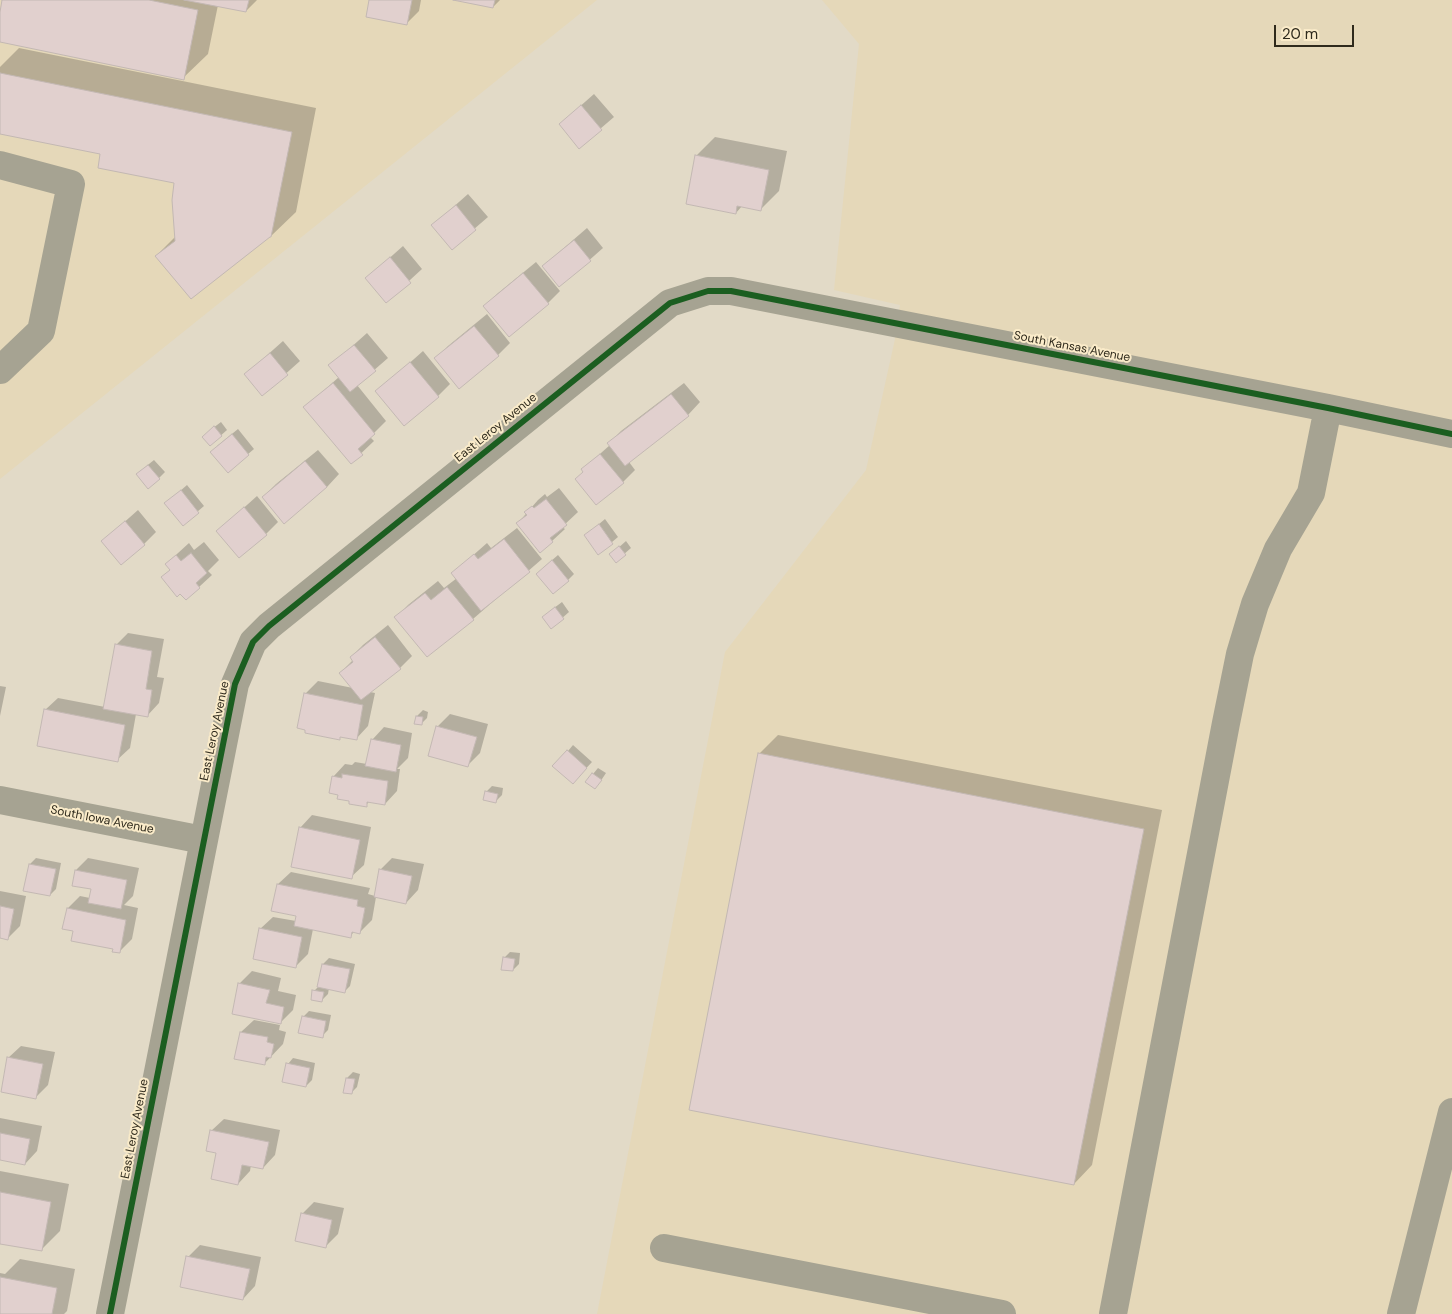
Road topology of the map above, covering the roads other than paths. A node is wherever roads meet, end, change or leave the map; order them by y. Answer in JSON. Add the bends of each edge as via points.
{"nodes":[{"id":1,"x":0,"y":165,"type":"edge"},
{"id":2,"x":687,"y":298,"type":"joint"},
{"id":3,"x":0,"y":370,"type":"edge"},
{"id":4,"x":1328,"y":408,"type":"junction"},
{"id":5,"x":1452,"y":434,"type":"edge"},
{"id":6,"x":0,"y":800,"type":"edge"},
{"id":7,"x":203,"y":840,"type":"junction"},
{"id":8,"x":1452,"y":1112,"type":"edge"},
{"id":9,"x":664,"y":1248,"type":"dead end"},
{"id":10,"x":110,"y":1314,"type":"edge"},
{"id":11,"x":1002,"y":1314,"type":"edge"},
{"id":12,"x":1113,"y":1314,"type":"edge"},
{"id":13,"x":1401,"y":1314,"type":"edge"}],
"edges":[{"from":1,"to":3,"type":"street","via":[[71,184],[41,331]]},
{"from":2,"to":4,"type":"street","name":"South Kansas Avenue","via":[[708,291],[731,291]]},
{"from":2,"to":7,"type":"street","name":"East Leroy Avenue","via":[[670,303],[655,314],[253,642],[235,684]]},
{"from":4,"to":5,"type":"street","name":"South Kansas Avenue"},
{"from":4,"to":12,"type":"street","via":[[1311,493],[1278,549],[1255,604],[1240,654]]},
{"from":6,"to":7,"type":"street","name":"South Iowa Avenue"},
{"from":7,"to":10,"type":"street","name":"East Leroy Avenue"},
{"from":8,"to":13,"type":"street"},
{"from":9,"to":11,"type":"street"}]}
